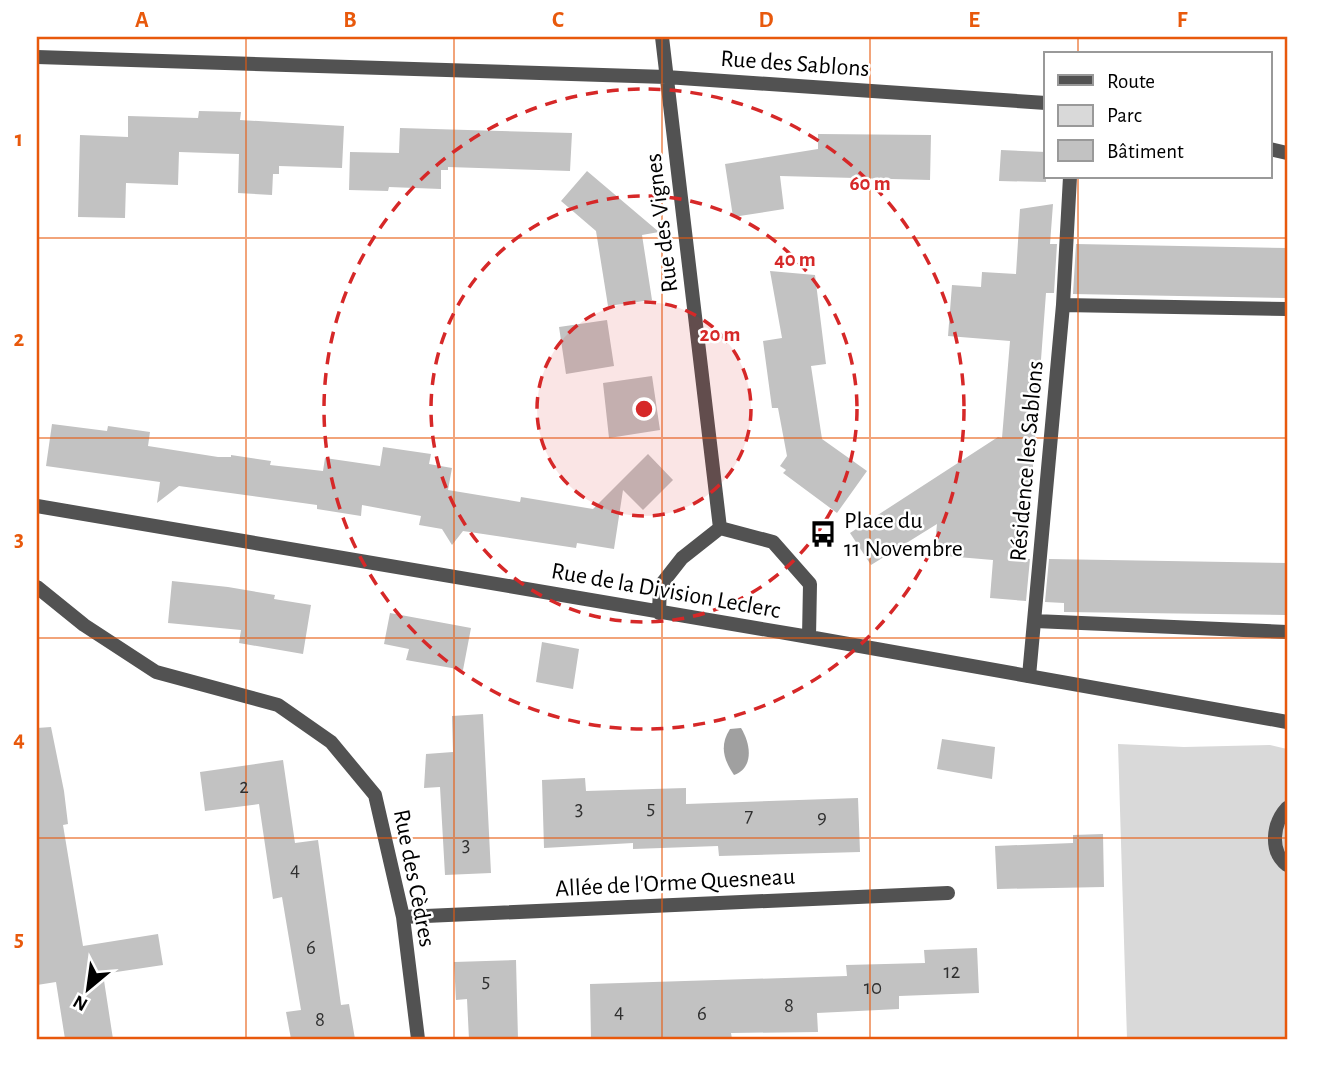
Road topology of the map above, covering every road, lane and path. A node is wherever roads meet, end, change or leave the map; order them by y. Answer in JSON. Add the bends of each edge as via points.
{"nodes":[{"id":1,"x":662,"y":37,"type":"edge"},
{"id":2,"x":37,"y":57,"type":"edge"},
{"id":3,"x":666,"y":77,"type":"junction"},
{"id":4,"x":1044,"y":103,"type":"edge"},
{"id":5,"x":1070,"y":178,"type":"edge"},
{"id":6,"x":1063,"y":305,"type":"junction"},
{"id":7,"x":1287,"y":309,"type":"edge"},
{"id":8,"x":37,"y":506,"type":"edge"},
{"id":9,"x":720,"y":528,"type":"junction"},
{"id":10,"x":37,"y":587,"type":"edge"},
{"id":11,"x":659,"y":613,"type":"junction"},
{"id":12,"x":1035,"y":621,"type":"junction"},
{"id":13,"x":1287,"y":632,"type":"edge"},
{"id":14,"x":808,"y":637,"type":"junction"},
{"id":15,"x":1029,"y":676,"type":"junction"},
{"id":16,"x":1287,"y":722,"type":"edge"},
{"id":17,"x":1287,"y":808,"type":"edge"},
{"id":18,"x":1287,"y":865,"type":"edge"},
{"id":19,"x":948,"y":893,"type":"dead end"},
{"id":20,"x":403,"y":917,"type":"junction"},
{"id":21,"x":418,"y":1039,"type":"edge"}],
"edges":[{"from":1,"to":3,"type":"street","name":"Rue des Vignes"},
{"from":2,"to":3,"type":"street","name":"Rue des Sablons"},
{"from":3,"to":4,"type":"street","name":"Rue des Sablons"},
{"from":3,"to":9,"type":"street","name":"Rue des Vignes"},
{"from":5,"to":6,"type":"street","name":"Résidence les Sablons"},
{"from":6,"to":7,"type":"street"},
{"from":6,"to":12,"type":"street","name":"Résidence les Sablons"},
{"from":8,"to":11,"type":"street","name":"Rue de la Division Leclerc"},
{"from":9,"to":11,"type":"street","via":[[682,558],[660,586]]},
{"from":9,"to":14,"type":"street","via":[[773,542],[810,584]]},
{"from":10,"to":20,"type":"street","name":"Rue des Cèdres","via":[[84,625],[156,672],[278,705],[331,742],[375,796]]},
{"from":11,"to":14,"type":"street","name":"Rue de la Division Leclerc"},
{"from":12,"to":13,"type":"street"},
{"from":12,"to":15,"type":"street","name":"Résidence les Sablons"},
{"from":14,"to":15,"type":"street","name":"Rue de la Division Leclerc"},
{"from":15,"to":16,"type":"street","name":"Rue de la Division Leclerc"},
{"from":17,"to":18,"type":"street","via":[[1280,817],[1275,844]]},
{"from":19,"to":20,"type":"street","name":"Allée de l'Orme Quesneau"},
{"from":20,"to":21,"type":"street","name":"Rue des Cèdres"}]}
